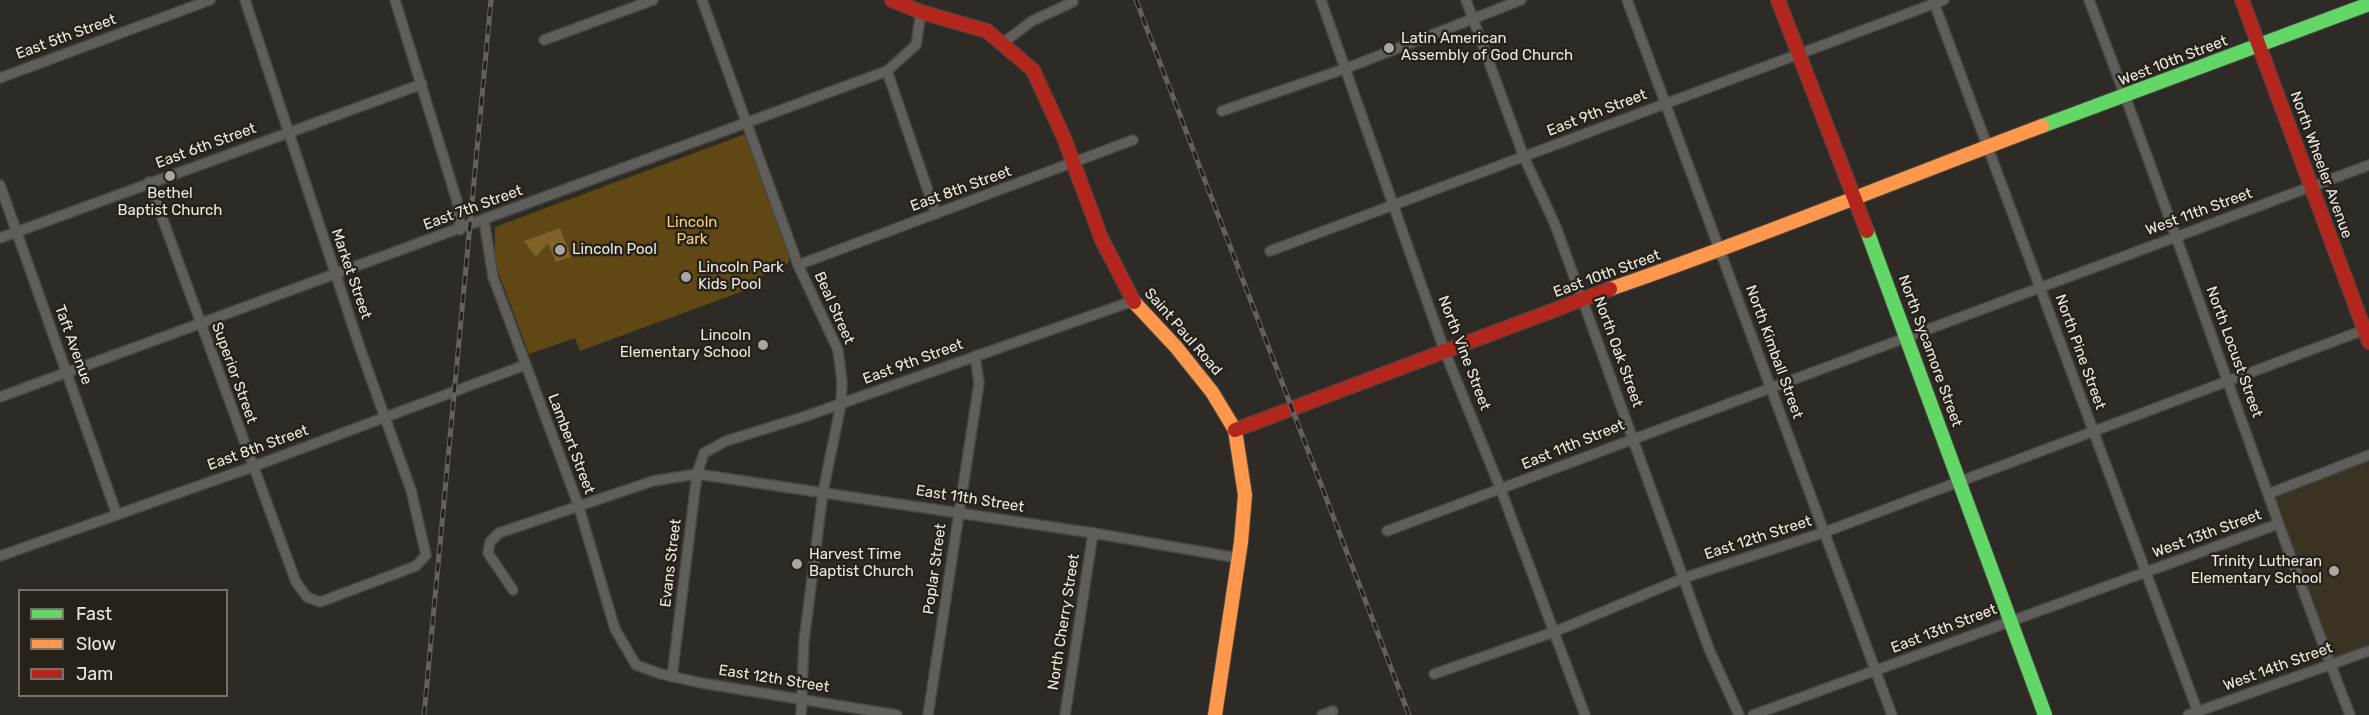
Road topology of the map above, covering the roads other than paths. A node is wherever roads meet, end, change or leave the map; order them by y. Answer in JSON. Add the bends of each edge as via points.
{"nodes":[{"id":1,"x":210,"y":0,"type":"edge"},
{"id":2,"x":245,"y":0,"type":"edge"},
{"id":3,"x":396,"y":0,"type":"edge"},
{"id":4,"x":653,"y":0,"type":"edge"},
{"id":5,"x":702,"y":0,"type":"edge"},
{"id":6,"x":892,"y":0,"type":"edge"},
{"id":7,"x":1321,"y":0,"type":"edge"},
{"id":8,"x":1466,"y":0,"type":"edge"},
{"id":9,"x":1521,"y":0,"type":"edge"},
{"id":10,"x":1627,"y":0,"type":"edge"},
{"id":11,"x":1778,"y":0,"type":"edge"},
{"id":12,"x":2088,"y":0,"type":"edge"},
{"id":13,"x":2242,"y":0,"type":"edge"},
{"id":14,"x":1937,"y":1,"type":"edge"},
{"id":15,"x":1073,"y":2,"type":"dead end"},
{"id":16,"x":2369,"y":4,"type":"edge"},
{"id":17,"x":921,"y":12,"type":"junction"},
{"id":18,"x":1473,"y":18,"type":"junction"},
{"id":19,"x":544,"y":40,"type":"dead end"},
{"id":20,"x":1003,"y":43,"type":"junction"},
{"id":21,"x":2259,"y":46,"type":"junction"},
{"id":22,"x":1799,"y":54,"type":"junction"},
{"id":23,"x":1347,"y":68,"type":"junction"},
{"id":24,"x":887,"y":71,"type":"junction"},
{"id":25,"x":0,"y":78,"type":"edge"},
{"id":26,"x":422,"y":84,"type":"junction"},
{"id":27,"x":2124,"y":98,"type":"junction"},
{"id":28,"x":1666,"y":104,"type":"junction"},
{"id":29,"x":1222,"y":111,"type":"dead end"},
{"id":30,"x":748,"y":123,"type":"junction"},
{"id":31,"x":288,"y":132,"type":"junction"},
{"id":32,"x":1133,"y":140,"type":"dead end"},
{"id":33,"x":1989,"y":148,"type":"junction"},
{"id":34,"x":1524,"y":157,"type":"junction"},
{"id":35,"x":1073,"y":164,"type":"junction"},
{"id":36,"x":2369,"y":165,"type":"edge"},
{"id":37,"x":149,"y":182,"type":"junction"},
{"id":38,"x":0,"y":185,"type":"edge"},
{"id":39,"x":2312,"y":186,"type":"junction"},
{"id":40,"x":1854,"y":197,"type":"junction"},
{"id":41,"x":1395,"y":206,"type":"junction"},
{"id":42,"x":936,"y":214,"type":"junction"},
{"id":43,"x":484,"y":220,"type":"junction"},
{"id":44,"x":460,"y":230,"type":"junction"},
{"id":45,"x":17,"y":232,"type":"junction"},
{"id":46,"x":2176,"y":237,"type":"junction"},
{"id":47,"x":0,"y":238,"type":"edge"},
{"id":48,"x":1270,"y":251,"type":"dead end"},
{"id":49,"x":1720,"y":251,"type":"junction"},
{"id":50,"x":798,"y":265,"type":"junction"},
{"id":51,"x":335,"y":274,"type":"junction"},
{"id":52,"x":2040,"y":287,"type":"junction"},
{"id":53,"x":1583,"y":299,"type":"junction"},
{"id":54,"x":1133,"y":301,"type":"junction"},
{"id":55,"x":201,"y":325,"type":"junction"},
{"id":56,"x":2368,"y":333,"type":"edge"},
{"id":57,"x":1908,"y":336,"type":"junction"},
{"id":58,"x":1445,"y":352,"type":"junction"},
{"id":59,"x":975,"y":356,"type":"junction"},
{"id":60,"x":525,"y":365,"type":"junction"},
{"id":61,"x":67,"y":373,"type":"junction"},
{"id":62,"x":2228,"y":380,"type":"junction"},
{"id":63,"x":1771,"y":388,"type":"junction"},
{"id":64,"x":0,"y":398,"type":"edge"},
{"id":65,"x":841,"y":404,"type":"junction"},
{"id":66,"x":387,"y":416,"type":"junction"},
{"id":67,"x":1235,"y":430,"type":"junction"},
{"id":68,"x":2093,"y":431,"type":"junction"},
{"id":69,"x":1634,"y":437,"type":"junction"},
{"id":70,"x":704,"y":453,"type":"joint"},
{"id":71,"x":2369,"y":455,"type":"edge"},
{"id":72,"x":252,"y":467,"type":"junction"},
{"id":73,"x":697,"y":474,"type":"junction"},
{"id":74,"x":1959,"y":480,"type":"junction"},
{"id":75,"x":1501,"y":490,"type":"junction"},
{"id":76,"x":823,"y":492,"type":"junction"},
{"id":77,"x":2268,"y":494,"type":"junction"},
{"id":78,"x":578,"y":504,"type":"junction"},
{"id":79,"x":958,"y":513,"type":"junction"},
{"id":80,"x":117,"y":515,"type":"junction"},
{"id":81,"x":2278,"y":524,"type":"junction"},
{"id":82,"x":1387,"y":531,"type":"dead end"},
{"id":83,"x":1825,"y":532,"type":"junction"},
{"id":84,"x":1093,"y":533,"type":"junction"},
{"id":85,"x":0,"y":556,"type":"edge"},
{"id":86,"x":1238,"y":558,"type":"junction"},
{"id":87,"x":2145,"y":572,"type":"junction"},
{"id":88,"x":1684,"y":578,"type":"junction"},
{"id":89,"x":513,"y":590,"type":"dead end"},
{"id":90,"x":314,"y":600,"type":"joint"},
{"id":91,"x":2010,"y":620,"type":"junction"},
{"id":92,"x":1554,"y":632,"type":"junction"},
{"id":93,"x":2369,"y":651,"type":"edge"},
{"id":94,"x":2331,"y":664,"type":"junction"},
{"id":95,"x":647,"y":669,"type":"joint"},
{"id":96,"x":1876,"y":671,"type":"junction"},
{"id":97,"x":1434,"y":674,"type":"dead end"},
{"id":98,"x":672,"y":677,"type":"junction"},
{"id":99,"x":801,"y":699,"type":"junction"},
{"id":100,"x":1333,"y":711,"type":"dead end"},
{"id":101,"x":2195,"y":714,"type":"edge"},
{"id":102,"x":801,"y":715,"type":"edge"},
{"id":103,"x":897,"y":715,"type":"edge"},
{"id":104,"x":928,"y":715,"type":"edge"},
{"id":105,"x":1065,"y":715,"type":"edge"},
{"id":106,"x":1215,"y":715,"type":"edge"},
{"id":107,"x":1322,"y":715,"type":"edge"},
{"id":108,"x":1585,"y":715,"type":"edge"},
{"id":109,"x":1739,"y":715,"type":"edge"},
{"id":110,"x":1754,"y":715,"type":"edge"},
{"id":111,"x":1892,"y":715,"type":"edge"},
{"id":112,"x":2045,"y":715,"type":"edge"},
{"id":113,"x":2350,"y":715,"type":"edge"}],
"edges":[{"from":1,"to":25,"type":"street","name":"East 5th Street"},
{"from":2,"to":31,"type":"street","name":"Market Street"},
{"from":3,"to":26,"type":"street"},
{"from":4,"to":19,"type":"street"},
{"from":5,"to":30,"type":"street","name":"Beal Street"},
{"from":6,"to":17,"type":"main road","name":"Saint Paul Road"},
{"from":7,"to":23,"type":"street","name":"North Vine Street"},
{"from":8,"to":18,"type":"street","name":"North Oak Street"},
{"from":9,"to":18,"type":"street"},
{"from":10,"to":28,"type":"street","name":"North Kimball Street"},
{"from":11,"to":22,"type":"main road","name":"North Sycamore Street"},
{"from":12,"to":27,"type":"street","name":"North Locust Street"},
{"from":13,"to":21,"type":"main road","name":"North Wheeler Avenue"},
{"from":14,"to":22,"type":"street","name":"East 9th Street"},
{"from":14,"to":33,"type":"street","name":"North Pine Street"},
{"from":15,"to":20,"type":"street","via":[[1032,21]]},
{"from":16,"to":21,"type":"main road","name":"West 10th Street"},
{"from":17,"to":20,"type":"main road","name":"Saint Paul Road","via":[[987,31]]},
{"from":17,"to":24,"type":"street","name":"East 7th Street","via":[[916,45]]},
{"from":18,"to":23,"type":"street"},
{"from":18,"to":34,"type":"street","name":"North Oak Street"},
{"from":20,"to":35,"type":"main road","name":"Saint Paul Road","via":[[1033,70]]},
{"from":21,"to":27,"type":"main road","name":"West 10th Street"},
{"from":21,"to":39,"type":"main road","name":"North Wheeler Avenue"},
{"from":22,"to":28,"type":"street","name":"East 9th Street"},
{"from":22,"to":40,"type":"main road","name":"North Sycamore Street"},
{"from":23,"to":29,"type":"street"},
{"from":23,"to":41,"type":"street","name":"North Vine Street"},
{"from":24,"to":30,"type":"street","name":"East 7th Street"},
{"from":24,"to":42,"type":"street"},
{"from":26,"to":31,"type":"street","name":"East 6th Street"},
{"from":26,"to":44,"type":"street","via":[[457,201]]},
{"from":27,"to":33,"type":"main road","name":"West 10th Street"},
{"from":27,"to":46,"type":"street","name":"North Locust Street"},
{"from":28,"to":34,"type":"street","name":"East 9th Street"},
{"from":28,"to":49,"type":"street","name":"North Kimball Street"},
{"from":30,"to":43,"type":"street","name":"East 7th Street"},
{"from":30,"to":50,"type":"street","name":"Beal Street"},
{"from":31,"to":37,"type":"street","name":"East 6th Street"},
{"from":31,"to":51,"type":"street","name":"Market Street"},
{"from":32,"to":35,"type":"street","name":"East 8th Street"},
{"from":33,"to":40,"type":"main road","name":"East 10th Street"},
{"from":33,"to":52,"type":"street","name":"North Pine Street"},
{"from":34,"to":41,"type":"street","name":"East 9th Street"},
{"from":34,"to":53,"type":"street","name":"North Oak Street"},
{"from":35,"to":42,"type":"street","name":"East 8th Street"},
{"from":35,"to":54,"type":"main road","name":"Saint Paul Road","via":[[1102,240]]},
{"from":36,"to":39,"type":"street","name":"West 11th Street"},
{"from":37,"to":45,"type":"street","name":"East 6th Street"},
{"from":37,"to":55,"type":"street","name":"Superior Street"},
{"from":38,"to":45,"type":"street","name":"Taft Avenue"},
{"from":39,"to":46,"type":"street","name":"West 11th Street"},
{"from":39,"to":56,"type":"main road","name":"North Wheeler Avenue"},
{"from":40,"to":49,"type":"main road","name":"East 10th Street"},
{"from":40,"to":57,"type":"main road","name":"North Sycamore Street"},
{"from":41,"to":48,"type":"street","name":"East 9th Street"},
{"from":41,"to":58,"type":"street","name":"North Vine Street"},
{"from":42,"to":50,"type":"street","name":"East 8th Street"},
{"from":43,"to":44,"type":"street","name":"East 7th Street"},
{"from":43,"to":60,"type":"street","name":"Lambert Street","via":[[493,277]]},
{"from":44,"to":51,"type":"street","name":"East 7th Street"},
{"from":45,"to":47,"type":"street","name":"East 6th Street"},
{"from":45,"to":61,"type":"street","name":"Taft Avenue"},
{"from":46,"to":52,"type":"street","name":"West 11th Street"},
{"from":46,"to":62,"type":"street","name":"North Locust Street"},
{"from":49,"to":53,"type":"main road","name":"East 10th Street"},
{"from":49,"to":63,"type":"street","name":"North Kimball Street"},
{"from":50,"to":65,"type":"street","name":"Beal Street","via":[[837,350]]},
{"from":51,"to":55,"type":"street","name":"East 7th Street"},
{"from":51,"to":66,"type":"street","name":"Market Street"},
{"from":52,"to":57,"type":"street","name":"East 11th Street"},
{"from":52,"to":68,"type":"street","name":"North Pine Street"},
{"from":53,"to":58,"type":"main road","name":"East 10th Street"},
{"from":53,"to":69,"type":"street","name":"North Oak Street"},
{"from":54,"to":59,"type":"street","name":"East 9th Street"},
{"from":54,"to":67,"type":"main road","name":"Saint Paul Road","via":[[1212,392]]},
{"from":55,"to":61,"type":"street","name":"East 7th Street"},
{"from":55,"to":72,"type":"street","name":"Superior Street"},
{"from":56,"to":62,"type":"street","name":"East 12th Street"},
{"from":57,"to":63,"type":"street","name":"East 11th Street"},
{"from":57,"to":74,"type":"main road","name":"North Sycamore Street"},
{"from":58,"to":67,"type":"main road","name":"East 10th Street"},
{"from":58,"to":75,"type":"street","name":"North Vine Street"},
{"from":59,"to":65,"type":"street","name":"East 9th Street"},
{"from":59,"to":79,"type":"street","name":"Poplar Street","via":[[979,383]]},
{"from":60,"to":66,"type":"street","name":"East 8th Street"},
{"from":60,"to":78,"type":"street","name":"Lambert Street"},
{"from":61,"to":64,"type":"street","name":"East 7th Street"},
{"from":61,"to":80,"type":"street","name":"Taft Avenue"},
{"from":62,"to":68,"type":"street","name":"East 12th Street"},
{"from":62,"to":77,"type":"street","name":"North Locust Street"},
{"from":63,"to":69,"type":"street","name":"East 11th Street"},
{"from":63,"to":83,"type":"street","name":"North Kimball Street"},
{"from":65,"to":70,"type":"street","name":"East 9th Street","via":[[726,441]]},
{"from":65,"to":76,"type":"street","name":"Beal Street"},
{"from":66,"to":72,"type":"street","name":"East 8th Street"},
{"from":66,"to":90,"type":"street","name":"Market Street","via":[[411,490],[426,555],[416,566],[320,602]]},
{"from":67,"to":86,"type":"main road","name":"Saint Paul Road","via":[[1245,495]]},
{"from":68,"to":74,"type":"street","name":"East 12th Street"},
{"from":68,"to":87,"type":"street","name":"North Pine Street"},
{"from":69,"to":75,"type":"street","name":"East 11th Street"},
{"from":69,"to":88,"type":"street","name":"North Oak Street"},
{"from":70,"to":73,"type":"street","name":"Evans Street"},
{"from":71,"to":77,"type":"street","name":"West 13th Street"},
{"from":72,"to":80,"type":"street","name":"East 8th Street"},
{"from":72,"to":90,"type":"street","name":"Superior Street","via":[[296,582]]},
{"from":73,"to":76,"type":"street","name":"East 11th Street"},
{"from":73,"to":78,"type":"street","via":[[653,481]]},
{"from":73,"to":98,"type":"street","name":"Evans Street"},
{"from":74,"to":83,"type":"street","name":"East 12th Street"},
{"from":74,"to":91,"type":"main road","name":"North Sycamore Street"},
{"from":75,"to":82,"type":"street","name":"East 11th Street"},
{"from":75,"to":92,"type":"street","name":"North Vine Street"},
{"from":76,"to":79,"type":"street","name":"East 11th Street"},
{"from":76,"to":99,"type":"street","name":"Beal Street","via":[[804,641]]},
{"from":77,"to":81,"type":"street","name":"North Locust Street"},
{"from":78,"to":89,"type":"street","via":[[499,533],[490,542],[488,553]]},
{"from":78,"to":95,"type":"street","name":"Lambert Street","via":[[615,629],[636,665]]},
{"from":79,"to":84,"type":"street","name":"East 11th Street"},
{"from":79,"to":104,"type":"street","name":"Poplar Street"},
{"from":80,"to":85,"type":"street","name":"East 8th Street"},
{"from":81,"to":87,"type":"street","name":"West 13th Street"},
{"from":81,"to":94,"type":"street","name":"North Locust Street"},
{"from":83,"to":88,"type":"street","name":"East 12th Street"},
{"from":83,"to":96,"type":"street","name":"North Kimball Street"},
{"from":84,"to":86,"type":"street","name":"East 11th Street"},
{"from":84,"to":105,"type":"street","name":"North Cherry Street"},
{"from":86,"to":106,"type":"main road","name":"Saint Paul Road"},
{"from":87,"to":91,"type":"street","name":"East 13th Street"},
{"from":87,"to":101,"type":"street","name":"North Pine Street"},
{"from":88,"to":92,"type":"street","name":"East 12th Street"},
{"from":88,"to":109,"type":"street","name":"North Oak Street","via":[[1709,649]]},
{"from":91,"to":96,"type":"street","name":"East 13th Street"},
{"from":91,"to":112,"type":"main road","name":"North Sycamore Street"},
{"from":92,"to":97,"type":"street","name":"East 12th Street"},
{"from":92,"to":108,"type":"street","name":"North Vine Street"},
{"from":93,"to":94,"type":"street","name":"West 14th Street"},
{"from":94,"to":101,"type":"street","name":"West 14th Street"},
{"from":94,"to":113,"type":"street","name":"North Locust Street"},
{"from":95,"to":98,"type":"street","name":"East 12th Street"},
{"from":96,"to":110,"type":"street","name":"East 13th Street"},
{"from":96,"to":111,"type":"street","name":"North Kimball Street"},
{"from":98,"to":99,"type":"street","name":"East 12th Street"},
{"from":99,"to":102,"type":"street","name":"Beal Street"},
{"from":99,"to":103,"type":"street","name":"East 12th Street"},
{"from":100,"to":107,"type":"street"}]}
